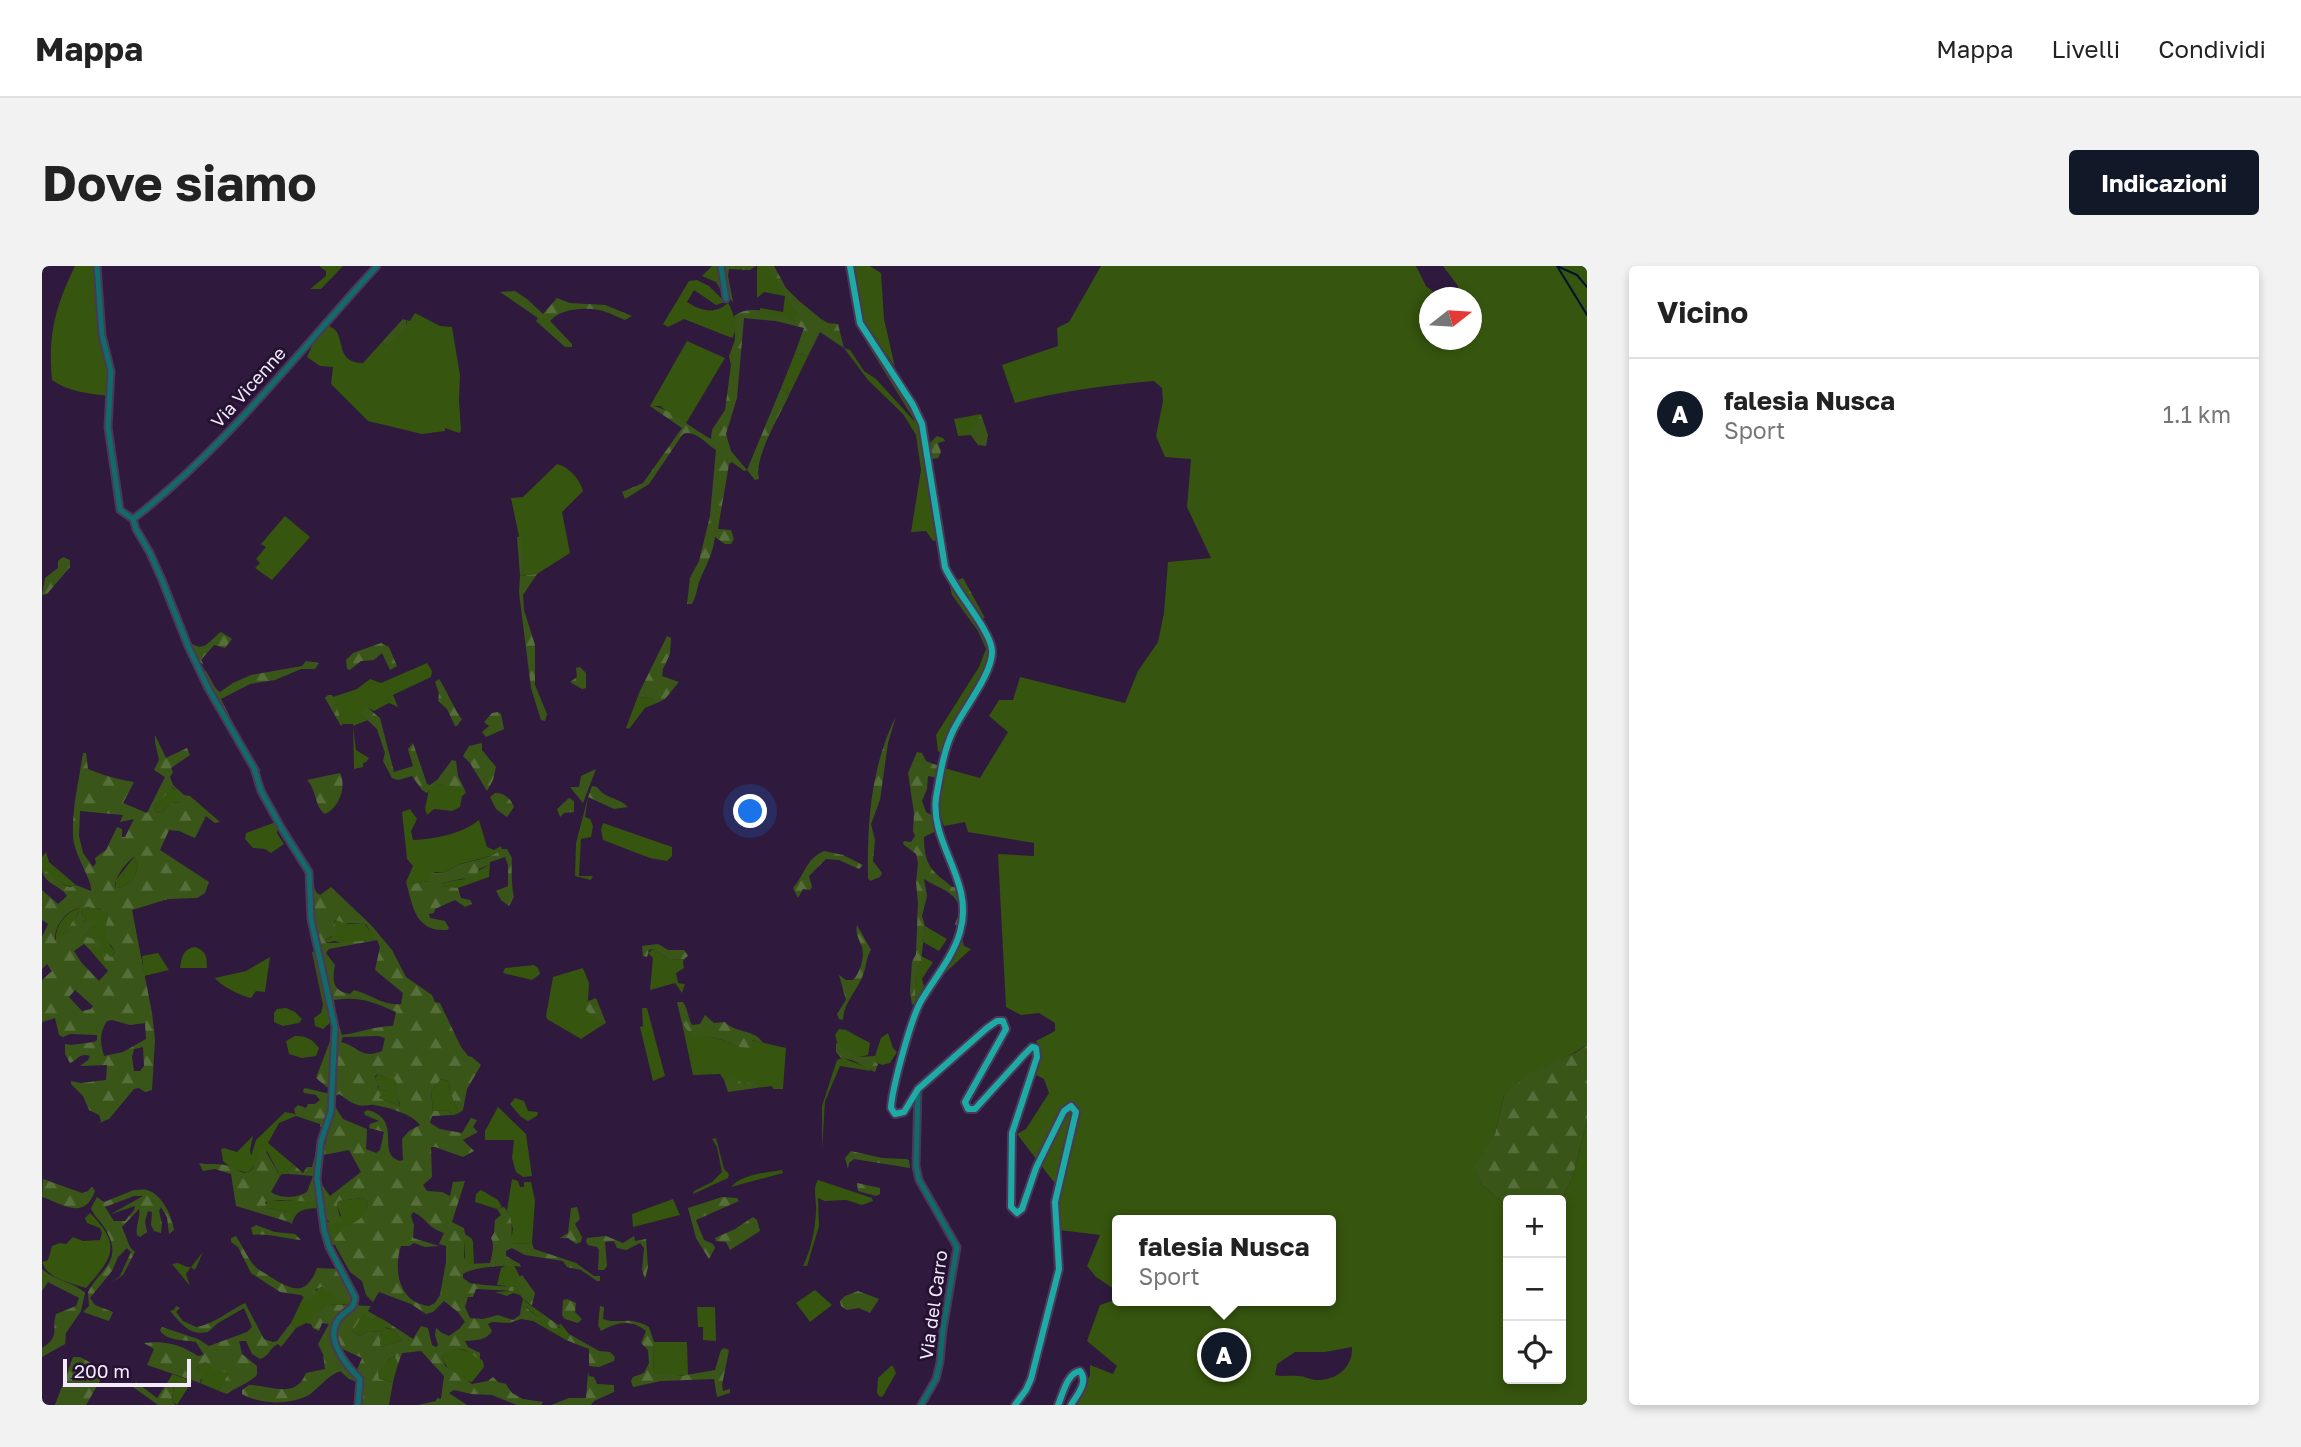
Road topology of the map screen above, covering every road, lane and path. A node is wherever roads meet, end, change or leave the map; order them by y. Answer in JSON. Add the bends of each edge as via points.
{"nodes":[{"id":1,"x":97,"y":266,"type":"edge"},
{"id":2,"x":376,"y":266,"type":"edge"},
{"id":3,"x":721,"y":266,"type":"edge"},
{"id":4,"x":850,"y":266,"type":"edge"},
{"id":5,"x":726,"y":299,"type":"dead end"},
{"id":6,"x":133,"y":519,"type":"junction"},
{"id":7,"x":918,"y":1089,"type":"junction"},
{"id":8,"x":358,"y":1405,"type":"edge"},
{"id":9,"x":921,"y":1405,"type":"edge"},
{"id":10,"x":1015,"y":1405,"type":"edge"},
{"id":11,"x":1058,"y":1405,"type":"edge"},
{"id":12,"x":1071,"y":1405,"type":"edge"}],
"edges":[{"from":1,"to":6,"type":"street","via":[[102,335],[111,371],[108,427],[116,491],[120,510]]},
{"from":2,"to":6,"type":"street","name":"Via Vicenne","via":[[229,430],[165,495]]},
{"from":3,"to":5,"type":"street"},
{"from":4,"to":7,"type":"main road","via":[[860,323],[922,424],[945,567],[988,637],[992,653],[948,744],[936,798],[938,826],[961,888],[962,925],[955,946],[915,1014],[892,1111],[904,1112]]},
{"from":6,"to":8,"type":"street","via":[[208,688],[309,873],[311,919],[335,1027],[331,1112],[321,1141],[317,1178],[329,1247],[355,1297],[351,1309],[336,1322],[334,1337],[340,1358],[360,1379]]},
{"from":7,"to":9,"type":"street","name":"Via del Carro","via":[[919,1180],[957,1247],[940,1362]]},
{"from":7,"to":10,"type":"main road","via":[[997,1021],[1003,1021],[1006,1029],[967,1097],[968,1109],[975,1109],[1024,1055],[1036,1048],[1011,1143],[1011,1207],[1017,1213],[1064,1111],[1069,1106],[1075,1109],[1055,1202],[1057,1280],[1031,1378]]},
{"from":11,"to":12,"type":"main road","via":[[1071,1376],[1080,1371],[1083,1381]]}]}
